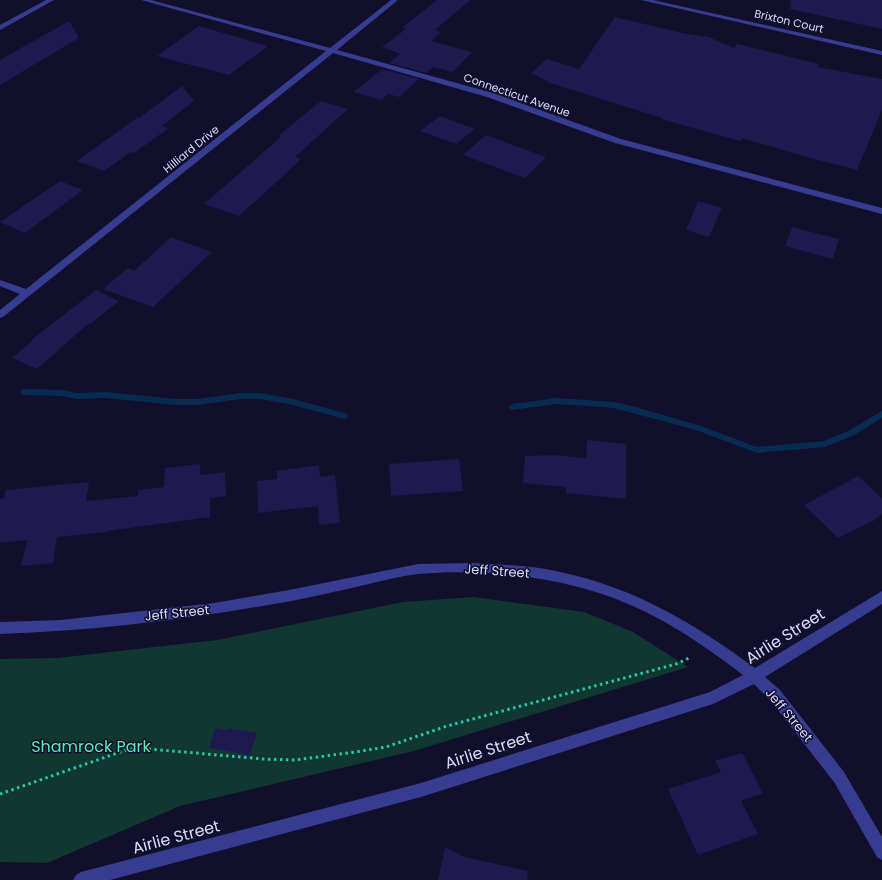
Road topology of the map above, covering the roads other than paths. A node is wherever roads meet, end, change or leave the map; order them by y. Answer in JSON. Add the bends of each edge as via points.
{"nodes":[{"id":1,"x":50,"y":0,"type":"edge"},
{"id":2,"x":144,"y":0,"type":"edge"},
{"id":3,"x":395,"y":0,"type":"edge"},
{"id":4,"x":644,"y":0,"type":"edge"},
{"id":5,"x":0,"y":28,"type":"edge"},
{"id":6,"x":331,"y":51,"type":"junction"},
{"id":7,"x":882,"y":53,"type":"edge"},
{"id":8,"x":882,"y":211,"type":"edge"},
{"id":9,"x":0,"y":283,"type":"edge"},
{"id":10,"x":27,"y":293,"type":"junction"},
{"id":11,"x":0,"y":315,"type":"edge"},
{"id":12,"x":882,"y":597,"type":"edge"},
{"id":13,"x":0,"y":628,"type":"edge"},
{"id":14,"x":755,"y":676,"type":"junction"},
{"id":15,"x":882,"y":852,"type":"edge"},
{"id":16,"x":81,"y":880,"type":"edge"}],
"edges":[{"from":1,"to":5,"type":"street"},
{"from":2,"to":6,"type":"street","name":"Connecticut Avenue"},
{"from":3,"to":6,"type":"street","name":"Hilliard Drive"},
{"from":4,"to":7,"type":"street","name":"Brixton Court"},
{"from":6,"to":8,"type":"street","name":"Connecticut Avenue","via":[[490,95],[616,141]]},
{"from":6,"to":10,"type":"street","name":"Hilliard Drive"},
{"from":9,"to":10,"type":"street"},
{"from":10,"to":11,"type":"street","name":"Hilliard Drive"},
{"from":12,"to":14,"type":"street","name":"Airlie Street"},
{"from":13,"to":14,"type":"street","name":"Jeff Street","via":[[62,626],[214,609],[418,569],[472,568],[531,572],[606,589],[672,620],[713,645]]},
{"from":14,"to":15,"type":"street","name":"Jeff Street","via":[[775,695],[839,777]]},
{"from":14,"to":16,"type":"street","name":"Airlie Street","via":[[713,698],[422,790]]}]}
